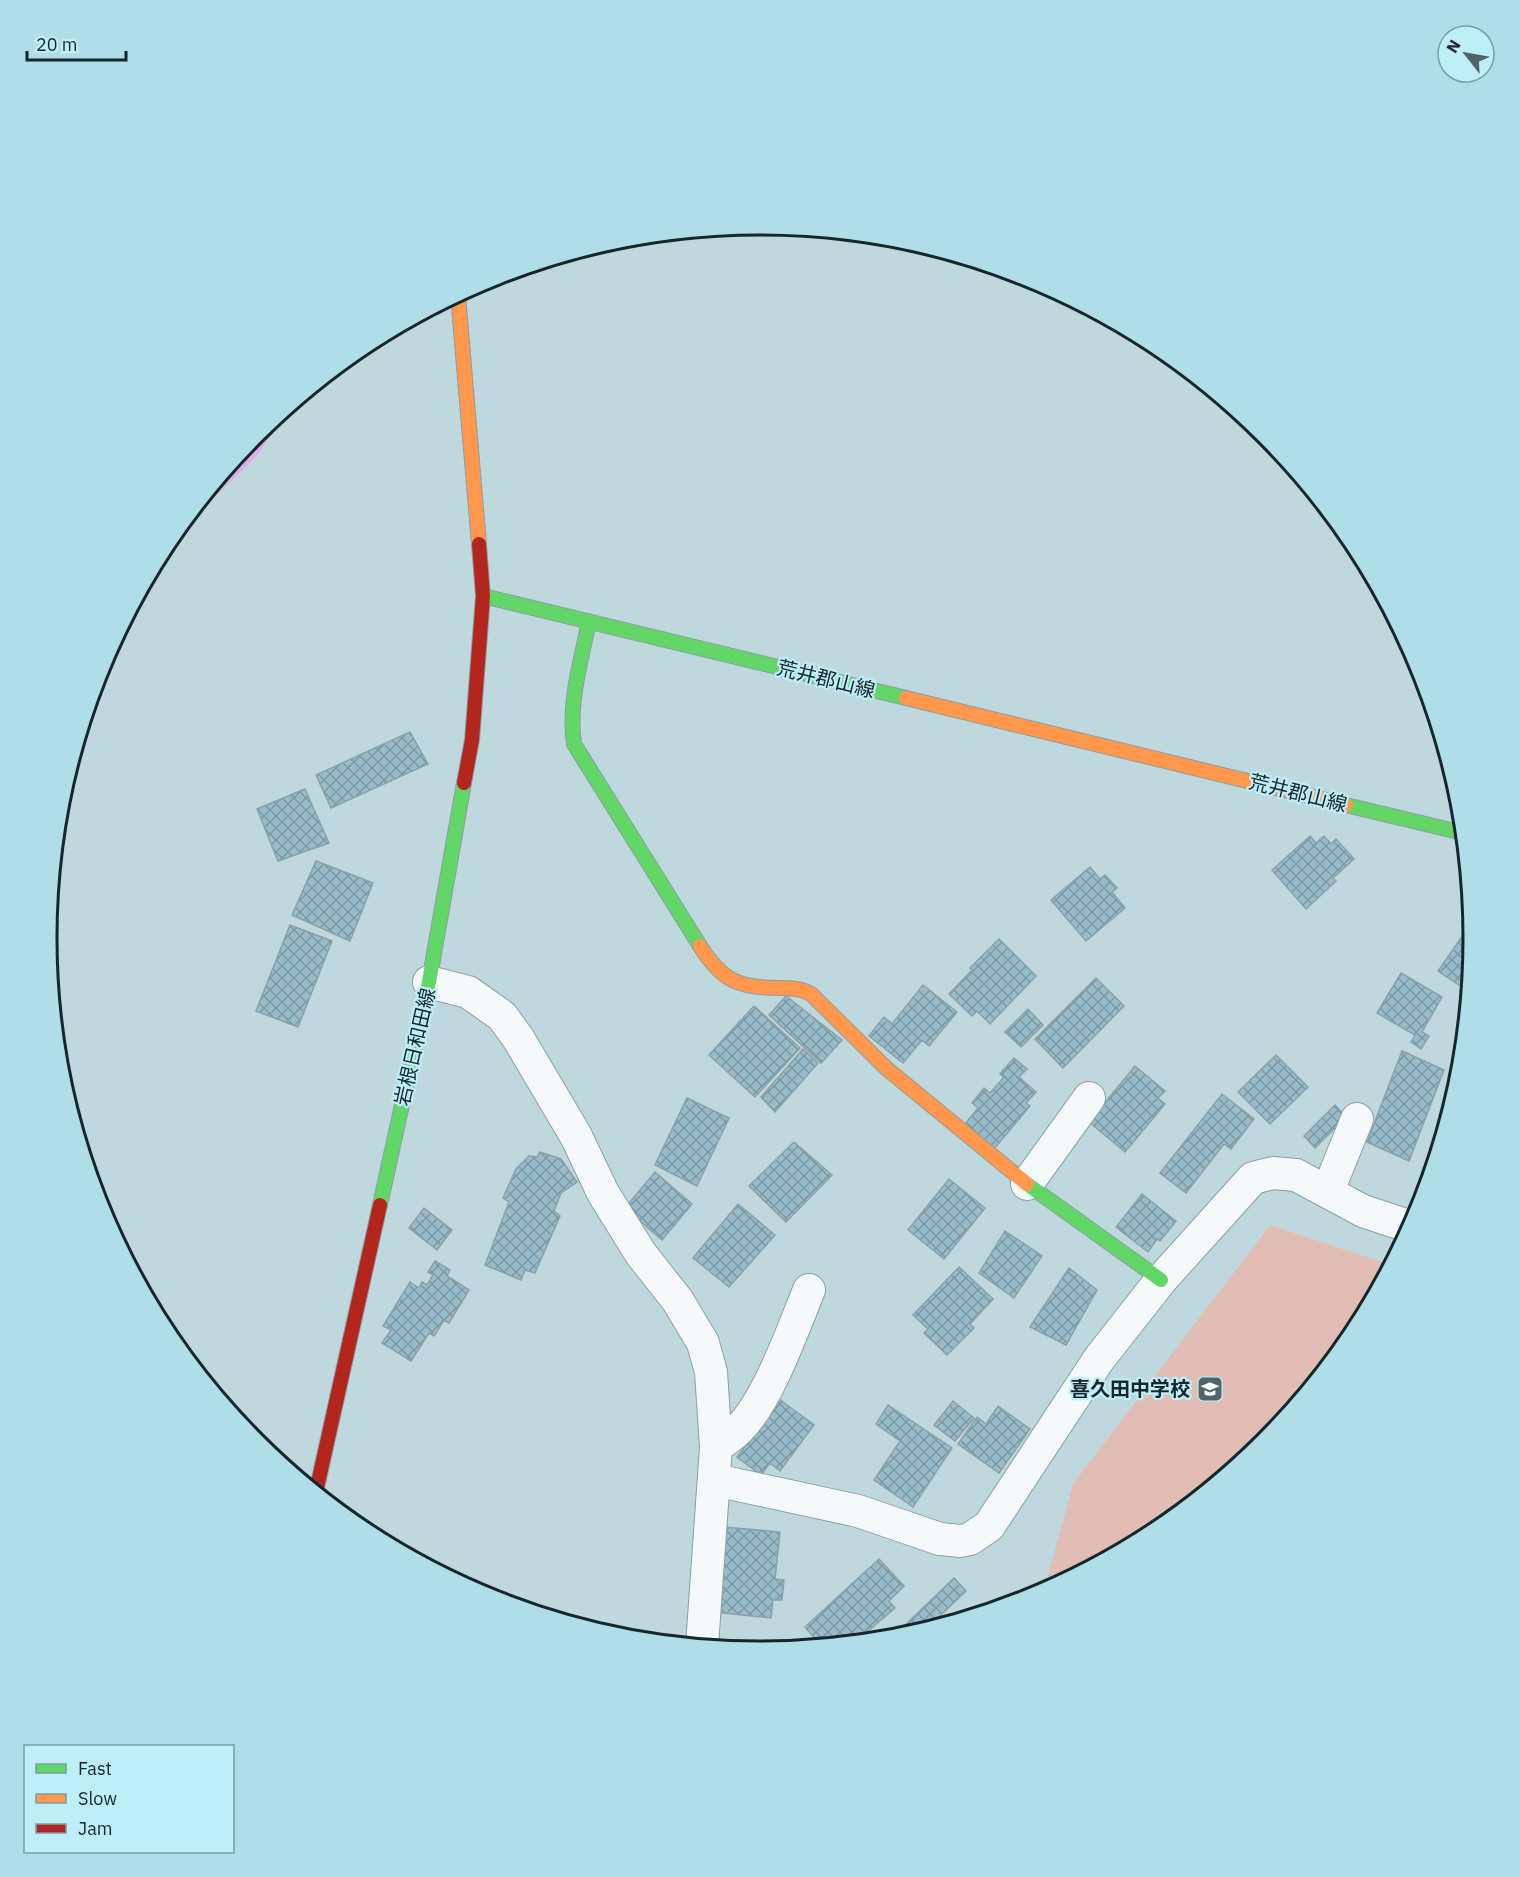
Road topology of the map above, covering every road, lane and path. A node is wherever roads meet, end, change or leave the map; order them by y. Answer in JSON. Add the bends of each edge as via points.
{"nodes":[{"id":1,"x":459,"y":304,"type":"edge"},
{"id":2,"x":483,"y":596,"type":"junction"},
{"id":3,"x":590,"y":621,"type":"junction"},
{"id":4,"x":1454,"y":831,"type":"edge"},
{"id":5,"x":429,"y":982,"type":"junction"},
{"id":6,"x":1089,"y":1098,"type":"dead end"},
{"id":7,"x":1357,"y":1119,"type":"dead end"},
{"id":8,"x":1027,"y":1184,"type":"junction"},
{"id":9,"x":1328,"y":1191,"type":"junction"},
{"id":10,"x":1402,"y":1224,"type":"edge"},
{"id":11,"x":1161,"y":1280,"type":"junction"},
{"id":12,"x":809,"y":1290,"type":"dead end"},
{"id":13,"x":716,"y":1447,"type":"junction"},
{"id":14,"x":715,"y":1480,"type":"junction"},
{"id":15,"x":318,"y":1484,"type":"edge"},
{"id":16,"x":703,"y":1639,"type":"edge"}],
"edges":[{"from":1,"to":2,"type":"main road"},
{"from":2,"to":3,"type":"main road","name":"荒井郡山線"},
{"from":2,"to":5,"type":"main road","name":"岩根日和田線","via":[[472,740]]},
{"from":3,"to":4,"type":"main road","name":"荒井郡山線"},
{"from":3,"to":8,"type":"main road","via":[[573,712],[574,744],[721,975],[749,987],[804,989],[886,1068]]},
{"from":5,"to":13,"type":"street","via":[[468,992],[502,1016],[518,1038],[640,1254],[678,1301],[703,1343],[711,1372]]},
{"from":5,"to":15,"type":"main road","name":"岩根日和田線"},
{"from":6,"to":8,"type":"street"},
{"from":7,"to":9,"type":"street"},
{"from":8,"to":11,"type":"main road"},
{"from":9,"to":10,"type":"street","via":[[1364,1211]]},
{"from":9,"to":11,"type":"street","via":[[1296,1175],[1252,1178]]},
{"from":11,"to":14,"type":"street","via":[[1099,1359],[989,1526],[970,1539],[940,1539],[858,1511]]},
{"from":12,"to":13,"type":"street","via":[[762,1396],[739,1430]]},
{"from":13,"to":14,"type":"street"},
{"from":14,"to":16,"type":"street"}]}
